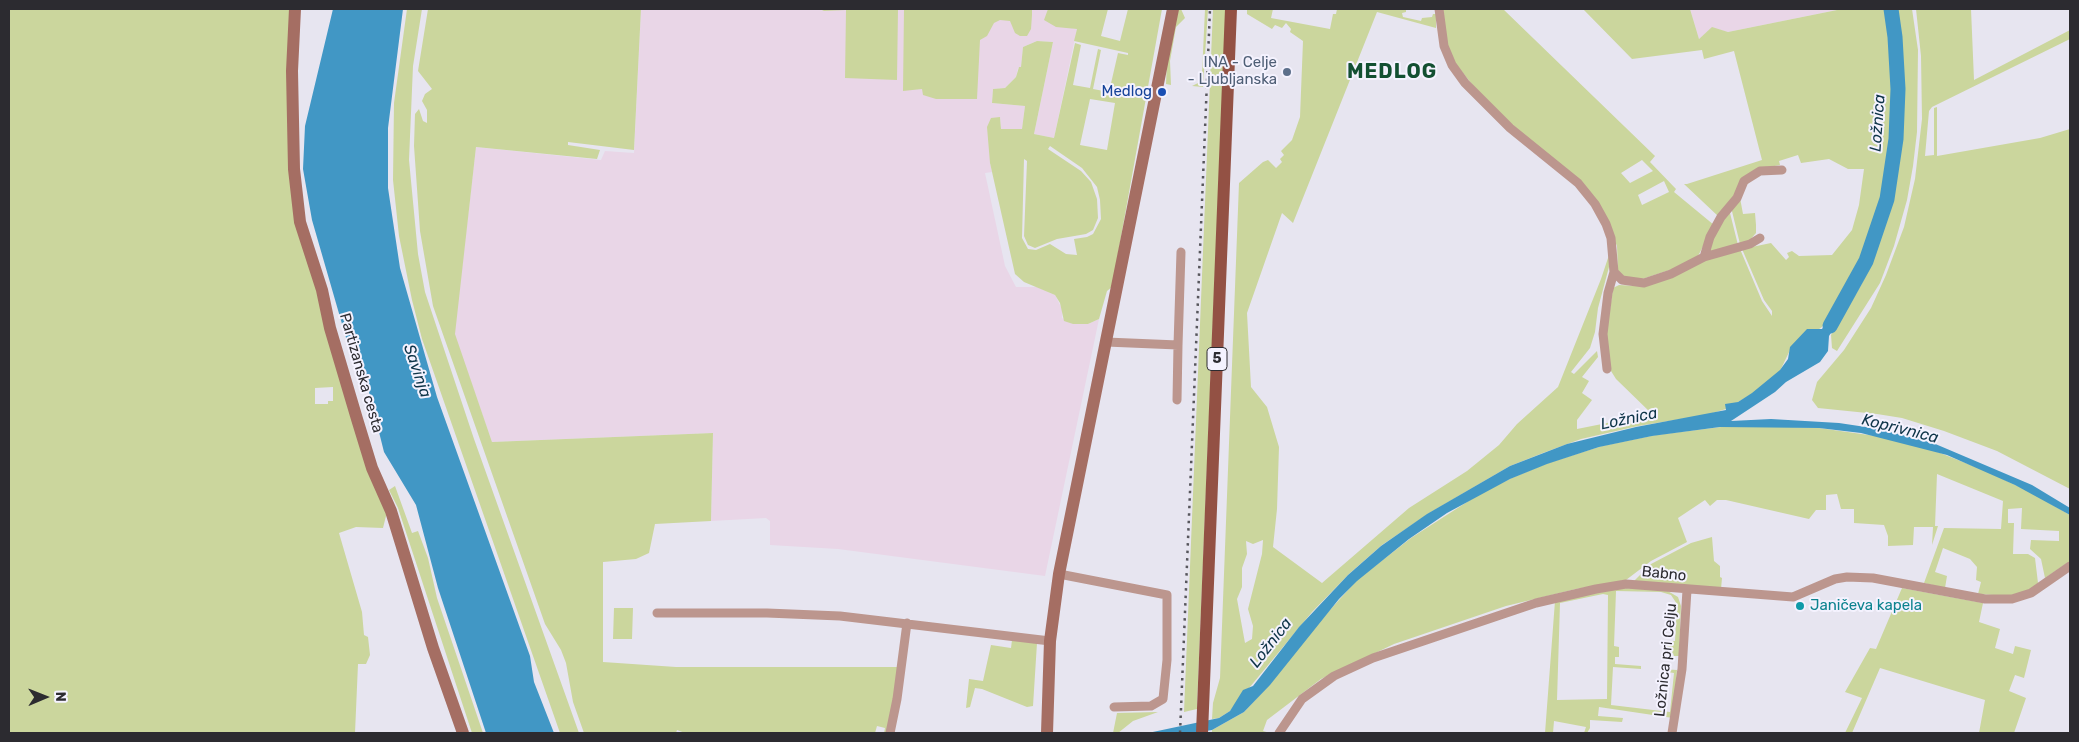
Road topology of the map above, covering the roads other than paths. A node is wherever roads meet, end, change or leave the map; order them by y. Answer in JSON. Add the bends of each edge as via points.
{"nodes":[{"id":1,"x":295,"y":9,"type":"edge"},
{"id":2,"x":1173,"y":9,"type":"edge"},
{"id":3,"x":1231,"y":9,"type":"edge"},
{"id":4,"x":1439,"y":9,"type":"edge"},
{"id":5,"x":1782,"y":170,"type":"dead end"},
{"id":6,"x":1760,"y":238,"type":"dead end"},
{"id":7,"x":1181,"y":252,"type":"dead end"},
{"id":8,"x":1704,"y":256,"type":"junction"},
{"id":9,"x":1614,"y":272,"type":"junction"},
{"id":10,"x":1106,"y":342,"type":"junction"},
{"id":11,"x":1178,"y":345,"type":"junction"},
{"id":12,"x":1607,"y":369,"type":"dead end"},
{"id":13,"x":1177,"y":400,"type":"dead end"},
{"id":14,"x":2070,"y":566,"type":"edge"},
{"id":15,"x":1058,"y":574,"type":"junction"},
{"id":16,"x":1687,"y":590,"type":"junction"},
{"id":17,"x":657,"y":613,"type":"dead end"},
{"id":18,"x":907,"y":623,"type":"junction"},
{"id":19,"x":1050,"y":640,"type":"junction"},
{"id":20,"x":1114,"y":707,"type":"dead end"},
{"id":21,"x":463,"y":733,"type":"edge"},
{"id":22,"x":890,"y":733,"type":"edge"},
{"id":23,"x":1047,"y":733,"type":"edge"},
{"id":24,"x":1202,"y":733,"type":"edge"},
{"id":25,"x":1279,"y":733,"type":"edge"},
{"id":26,"x":1672,"y":733,"type":"edge"}],
"edges":[{"from":1,"to":21,"type":"street","name":"Partizanska cesta","via":[[292,71],[294,160],[300,222],[322,290],[356,419],[372,468],[391,510]]},
{"from":2,"to":10,"type":"street"},
{"from":3,"to":24,"type":"main road","number":"5"},
{"from":4,"to":9,"type":"street","via":[[1444,46],[1465,83],[1510,128],[1578,183],[1595,204],[1611,238]]},
{"from":5,"to":8,"type":"street","via":[[1760,171],[1744,181],[1710,237]]},
{"from":6,"to":8,"type":"street","via":[[1750,244]]},
{"from":7,"to":11,"type":"street"},
{"from":8,"to":9,"type":"street","via":[[1671,274],[1644,283],[1622,280]]},
{"from":9,"to":12,"type":"street","via":[[1603,334]]},
{"from":10,"to":11,"type":"street"},
{"from":10,"to":15,"type":"street"},
{"from":11,"to":13,"type":"street"},
{"from":14,"to":16,"type":"street","name":"Babno","via":[[2031,594],[2012,599],[1985,600],[1908,584],[1847,577],[1793,597]]},
{"from":15,"to":19,"type":"street"},
{"from":15,"to":20,"type":"street","via":[[1167,594],[1167,660],[1163,699],[1151,706]]},
{"from":16,"to":25,"type":"street","name":"Babno","via":[[1626,584],[1596,589],[1536,603],[1382,654],[1334,676],[1302,699]]},
{"from":16,"to":26,"type":"street","name":"Ložnica pri Celju","via":[[1682,669]]},
{"from":17,"to":18,"type":"street","via":[[767,612]]},
{"from":18,"to":19,"type":"street"},
{"from":18,"to":22,"type":"street"},
{"from":19,"to":23,"type":"street"}]}
